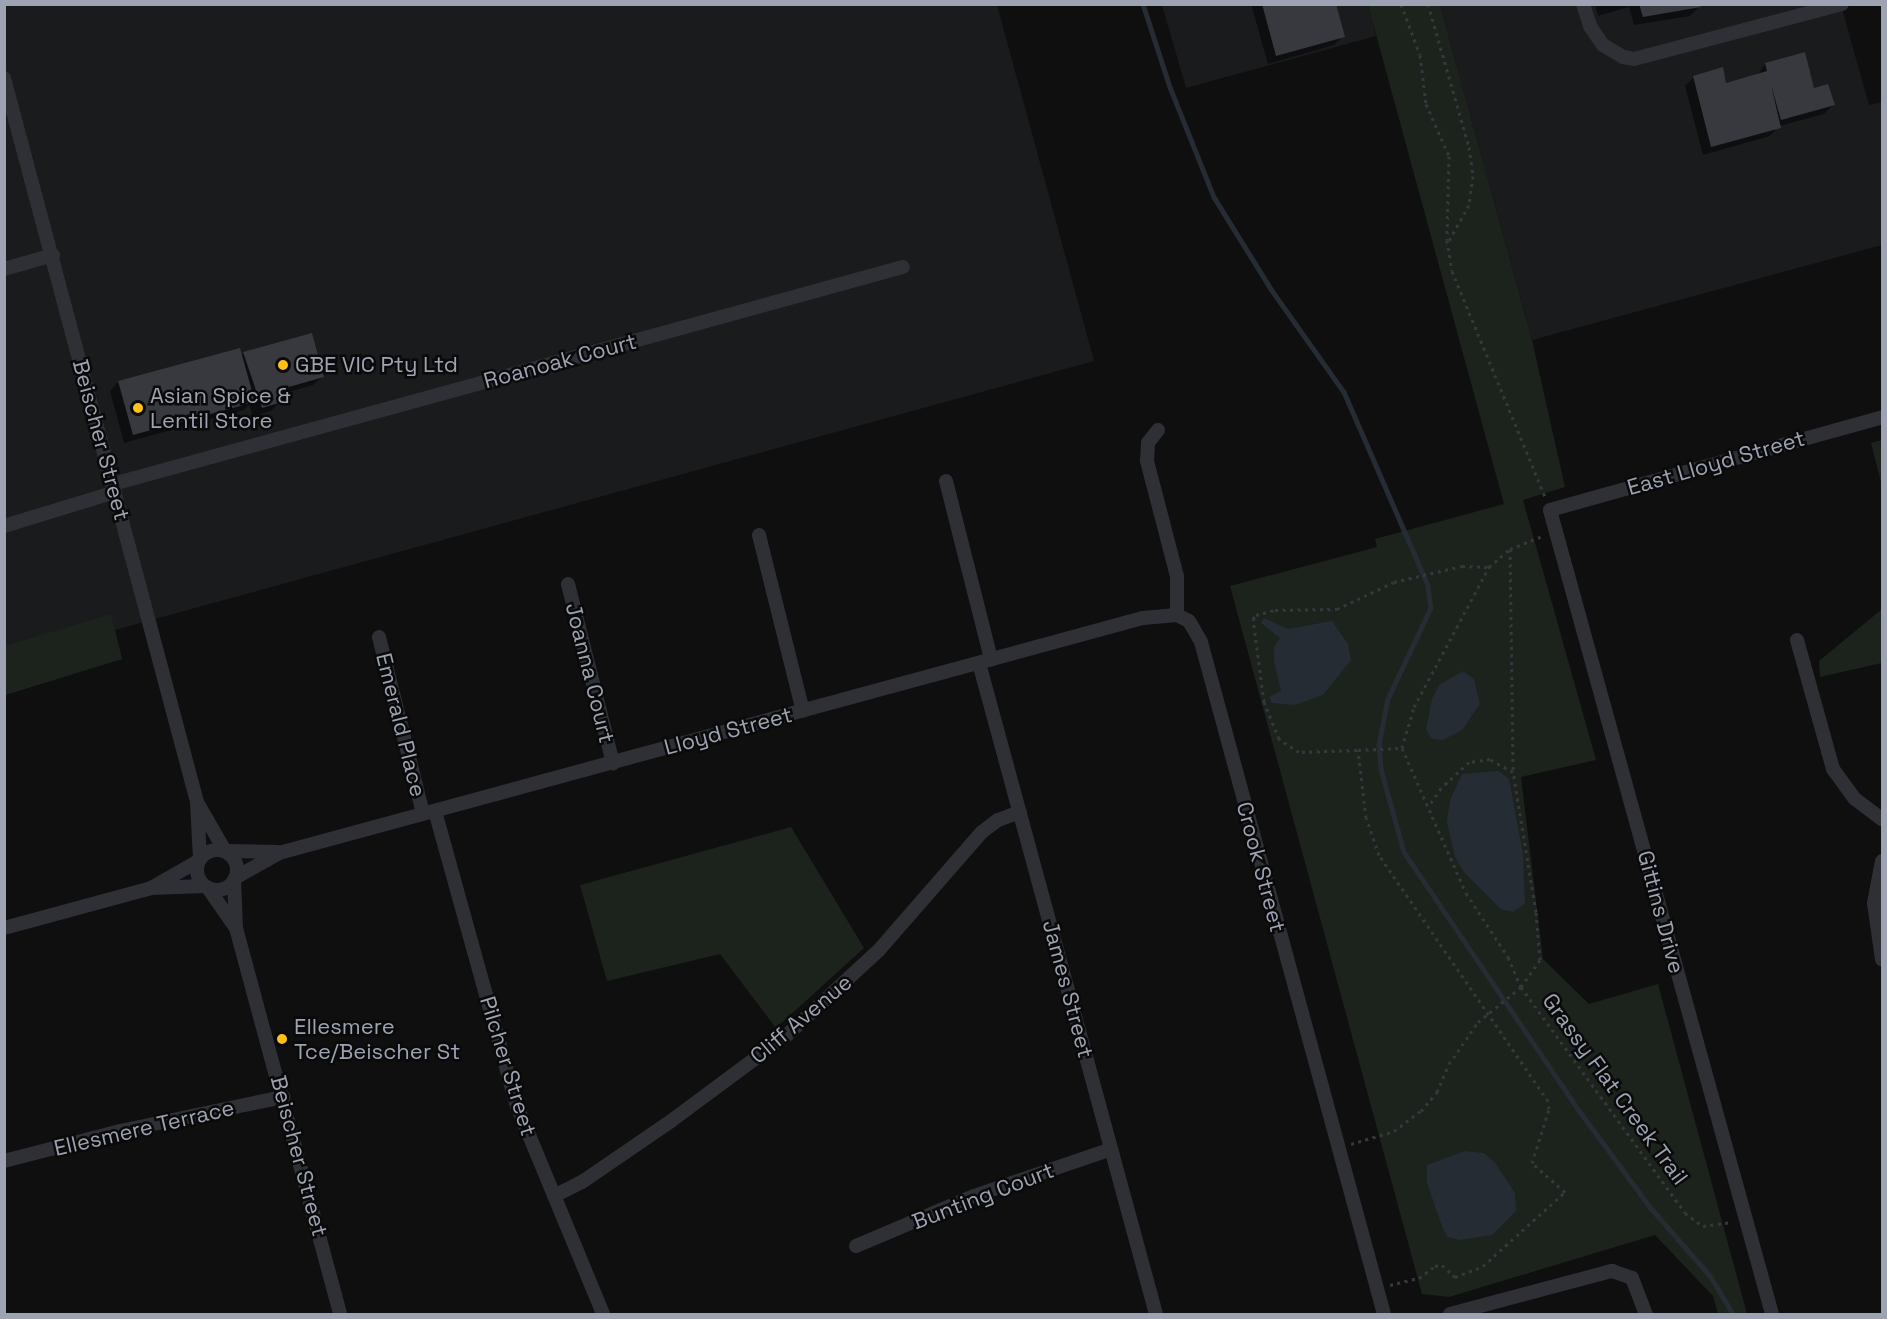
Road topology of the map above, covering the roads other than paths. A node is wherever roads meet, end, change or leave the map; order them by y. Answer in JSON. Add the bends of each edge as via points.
{"nodes":[{"id":1,"x":1583,"y":4,"type":"edge"},
{"id":2,"x":1842,"y":4,"type":"edge"},
{"id":3,"x":4,"y":78,"type":"edge"},
{"id":4,"x":52,"y":255,"type":"junction"},
{"id":5,"x":903,"y":267,"type":"dead end"},
{"id":6,"x":4,"y":270,"type":"edge"},
{"id":7,"x":1882,"y":417,"type":"edge"},
{"id":8,"x":1158,"y":430,"type":"dead end"},
{"id":9,"x":946,"y":482,"type":"dead end"},
{"id":10,"x":114,"y":488,"type":"junction"},
{"id":11,"x":1550,"y":510,"type":"joint"},
{"id":12,"x":4,"y":526,"type":"edge"},
{"id":13,"x":759,"y":535,"type":"dead end"},
{"id":14,"x":568,"y":584,"type":"dead end"},
{"id":15,"x":1178,"y":615,"type":"junction"},
{"id":16,"x":379,"y":637,"type":"dead end"},
{"id":17,"x":1797,"y":640,"type":"dead end"},
{"id":18,"x":985,"y":661,"type":"junction"},
{"id":19,"x":803,"y":711,"type":"junction"},
{"id":20,"x":613,"y":763,"type":"junction"},
{"id":21,"x":197,"y":802,"type":"junction"},
{"id":22,"x":429,"y":812,"type":"junction"},
{"id":23,"x":1020,"y":813,"type":"junction"},
{"id":24,"x":1882,"y":819,"type":"edge"},
{"id":25,"x":226,"y":851,"type":"junction"},
{"id":26,"x":279,"y":853,"type":"junction"},
{"id":27,"x":200,"y":860,"type":"junction"},
{"id":28,"x":1882,"y":861,"type":"edge"},
{"id":29,"x":235,"y":879,"type":"junction"},
{"id":30,"x":207,"y":887,"type":"junction"},
{"id":31,"x":152,"y":888,"type":"junction"},
{"id":32,"x":4,"y":928,"type":"edge"},
{"id":33,"x":237,"y":928,"type":"junction"},
{"id":34,"x":1882,"y":959,"type":"edge"},
{"id":35,"x":283,"y":1096,"type":"junction"},
{"id":36,"x":1111,"y":1149,"type":"junction"},
{"id":37,"x":4,"y":1161,"type":"edge"},
{"id":38,"x":554,"y":1196,"type":"junction"},
{"id":39,"x":856,"y":1246,"type":"dead end"},
{"id":40,"x":340,"y":1314,"type":"edge"},
{"id":41,"x":603,"y":1314,"type":"edge"},
{"id":42,"x":1156,"y":1314,"type":"edge"},
{"id":43,"x":1384,"y":1314,"type":"edge"},
{"id":44,"x":1450,"y":1314,"type":"edge"},
{"id":45,"x":1646,"y":1314,"type":"edge"},
{"id":46,"x":1772,"y":1314,"type":"edge"}],
"edges":[{"from":1,"to":2,"type":"street","via":[[1590,26],[1603,45],[1634,59]]},
{"from":3,"to":4,"type":"street","name":"Beischer Street"},
{"from":4,"to":6,"type":"street"},
{"from":4,"to":10,"type":"street","name":"Beischer Street"},
{"from":5,"to":10,"type":"street","name":"Roanoak Court"},
{"from":7,"to":11,"type":"street","name":"East Lloyd Street"},
{"from":8,"to":15,"type":"street","via":[[1148,443],[1147,460],[1177,576]]},
{"from":9,"to":18,"type":"street","name":"James Street"},
{"from":10,"to":12,"type":"street","name":"Roanoak Court"},
{"from":10,"to":21,"type":"street","name":"Beischer Street"},
{"from":11,"to":46,"type":"street","name":"Gittins Drive"},
{"from":13,"to":19,"type":"street"},
{"from":14,"to":20,"type":"street","name":"Joanna Court"},
{"from":15,"to":18,"type":"street","name":"Lloyd Street","via":[[1154,615]]},
{"from":15,"to":43,"type":"street","name":"Crook Street","via":[[1188,621],[1201,642]]},
{"from":16,"to":22,"type":"street","name":"Emerald Place"},
{"from":17,"to":24,"type":"street","via":[[1833,769],[1855,799]]},
{"from":18,"to":19,"type":"street","name":"Lloyd Street"},
{"from":18,"to":23,"type":"street","name":"James Street"},
{"from":19,"to":20,"type":"street","name":"Lloyd Street"},
{"from":20,"to":22,"type":"street","name":"Lloyd Street"},
{"from":21,"to":25,"type":"street","name":"Beischer Street"},
{"from":21,"to":27,"type":"street","name":"Beischer Street"},
{"from":22,"to":26,"type":"street","name":"Lloyd Street"},
{"from":22,"to":38,"type":"street","name":"Pilcher Street","via":[[517,1106]]},
{"from":23,"to":36,"type":"street","name":"James Street"},
{"from":23,"to":38,"type":"street","name":"Cliff Avenue","via":[[999,820],[982,832],[879,950],[787,1035],[671,1121],[582,1182]]},
{"from":25,"to":26,"type":"street","name":"Lloyd Street"},
{"from":25,"to":27,"type":"street","via":[[211,851]]},
{"from":25,"to":29,"type":"street","via":[[236,864]]},
{"from":26,"to":29,"type":"street","name":"Lloyd Street"},
{"from":27,"to":30,"type":"street","via":[[198,876]]},
{"from":27,"to":31,"type":"street"},
{"from":28,"to":34,"type":"street","via":[[1874,891],[1874,918]]},
{"from":29,"to":30,"type":"street","via":[[223,889]]},
{"from":29,"to":33,"type":"street","name":"Beischer Street"},
{"from":30,"to":31,"type":"street"},
{"from":30,"to":33,"type":"street","name":"Beischer Street"},
{"from":31,"to":32,"type":"street"},
{"from":33,"to":35,"type":"street","name":"Beischer Street"},
{"from":35,"to":37,"type":"street","name":"Ellesmere Terrace"},
{"from":35,"to":40,"type":"street","name":"Beischer Street"},
{"from":36,"to":39,"type":"street","name":"Bunting Court","via":[[974,1196]]},
{"from":36,"to":42,"type":"street","name":"James Street"},
{"from":38,"to":41,"type":"street","name":"Pilcher Street"},
{"from":44,"to":45,"type":"street","via":[[1612,1271],[1632,1278]]}]}
